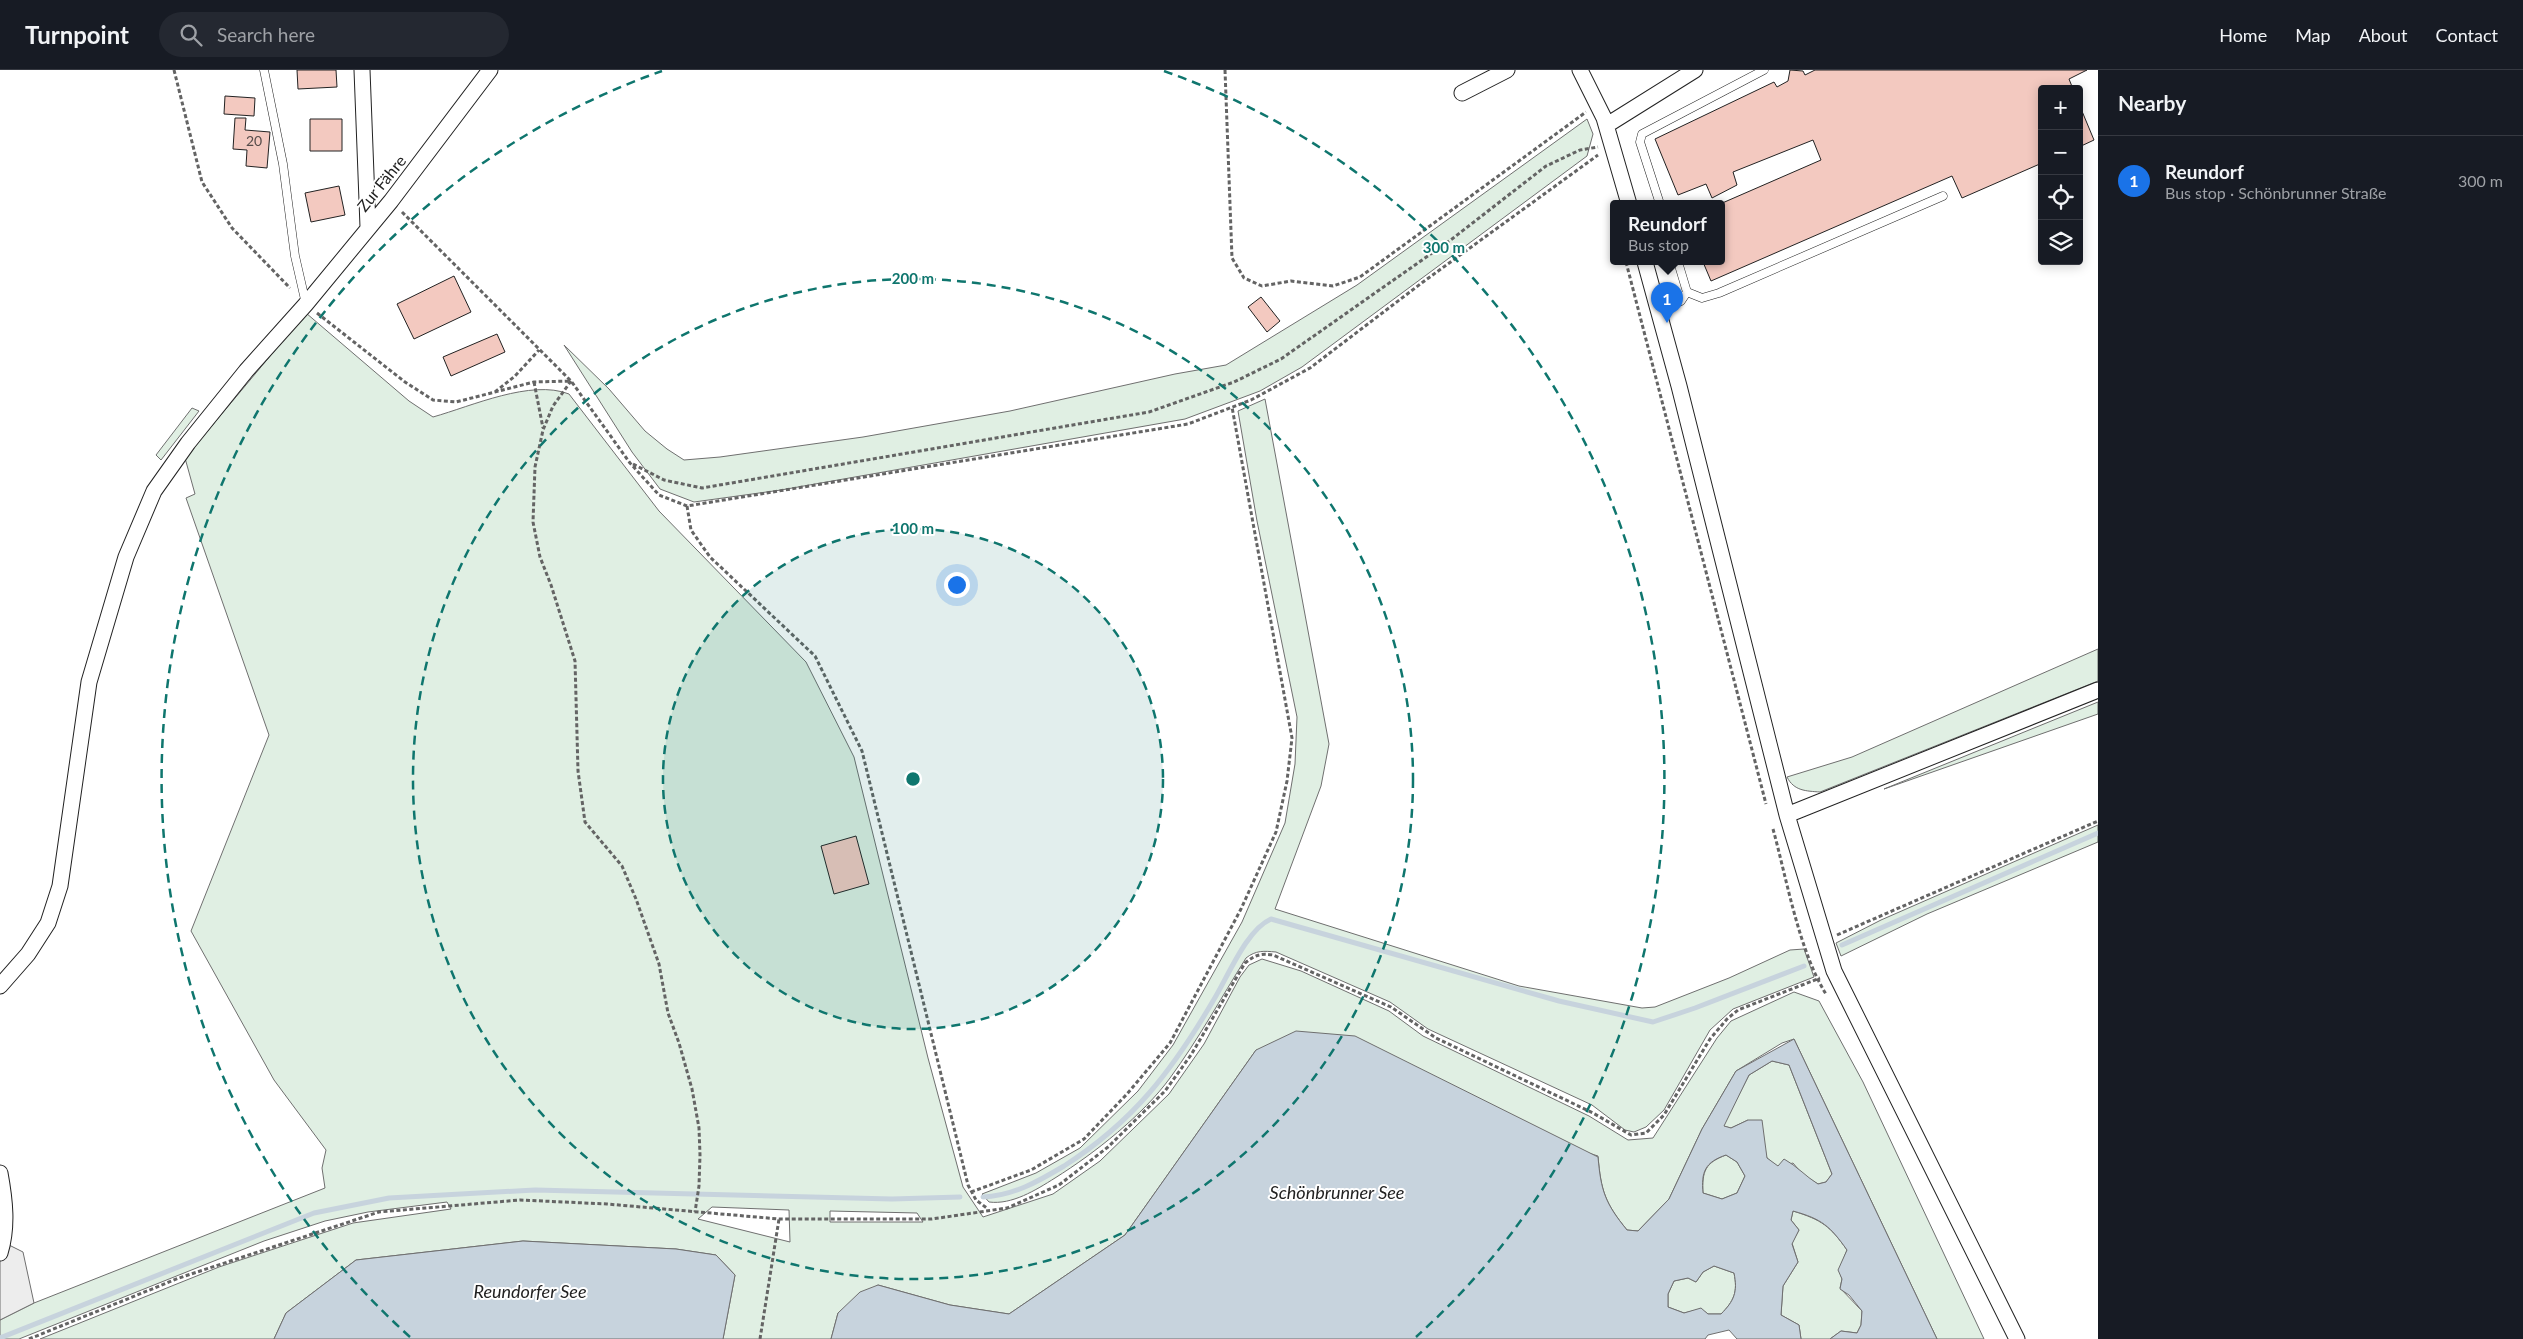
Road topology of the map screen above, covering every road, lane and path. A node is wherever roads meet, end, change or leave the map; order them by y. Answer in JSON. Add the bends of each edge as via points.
{"nodes":[{"id":1,"x":174,"y":70,"type":"edge"},
{"id":2,"x":264,"y":70,"type":"edge"},
{"id":3,"x":362,"y":70,"type":"edge"},
{"id":4,"x":490,"y":70,"type":"edge"},
{"id":5,"x":1225,"y":70,"type":"edge"},
{"id":6,"x":1507,"y":70,"type":"edge"},
{"id":7,"x":1580,"y":70,"type":"edge"},
{"id":8,"x":1695,"y":70,"type":"edge"},
{"id":9,"x":1764,"y":70,"type":"edge"},
{"id":10,"x":1462,"y":93,"type":"dead end"},
{"id":11,"x":1599,"y":103,"type":"junction"},
{"id":12,"x":1607,"y":125,"type":"junction"},
{"id":13,"x":1601,"y":146,"type":"dead end"},
{"id":14,"x":1598,"y":155,"type":"dead end"},
{"id":15,"x":1943,"y":196,"type":"dead end"},
{"id":16,"x":1628,"y":200,"type":"edge"},
{"id":17,"x":1659,"y":200,"type":"edge"},
{"id":18,"x":391,"y":201,"type":"junction"},
{"id":19,"x":368,"y":227,"type":"junction"},
{"id":20,"x":1627,"y":265,"type":"edge"},
{"id":21,"x":1647,"y":265,"type":"edge"},
{"id":22,"x":1679,"y":265,"type":"edge"},
{"id":23,"x":1687,"y":292,"type":"junction"},
{"id":24,"x":301,"y":309,"type":"junction"},
{"id":25,"x":1659,"y":310,"type":"junction"},
{"id":26,"x":540,"y":350,"type":"junction"},
{"id":27,"x":571,"y":381,"type":"junction"},
{"id":28,"x":534,"y":382,"type":"junction"},
{"id":29,"x":493,"y":394,"type":"junction"},
{"id":30,"x":1232,"y":407,"type":"junction"},
{"id":31,"x":543,"y":430,"type":"junction"},
{"id":32,"x":630,"y":463,"type":"junction"},
{"id":33,"x":687,"y":506,"type":"junction"},
{"id":34,"x":2098,"y":690,"type":"edge"},
{"id":35,"x":1769,"y":812,"type":"dead end"},
{"id":36,"x":1787,"y":815,"type":"junction"},
{"id":37,"x":2098,"y":821,"type":"edge"},
{"id":38,"x":1771,"y":822,"type":"dead end"},
{"id":39,"x":1824,"y":940,"type":"junction"},
{"id":40,"x":0,"y":986,"type":"edge"},
{"id":41,"x":0,"y":1173,"type":"edge"},
{"id":42,"x":971,"y":1192,"type":"junction"},
{"id":43,"x":988,"y":1210,"type":"junction"},
{"id":44,"x":695,"y":1212,"type":"junction"},
{"id":45,"x":779,"y":1219,"type":"junction"},
{"id":46,"x":0,"y":1253,"type":"edge"},
{"id":47,"x":29,"y":1339,"type":"edge"},
{"id":48,"x":760,"y":1339,"type":"edge"},
{"id":49,"x":2017,"y":1339,"type":"edge"}],
"edges":[{"from":1,"to":24,"type":"path","via":[[202,182],[232,228]]},
{"from":2,"to":24,"type":"lane","via":[[283,164]]},
{"from":3,"to":19,"type":"street"},
{"from":4,"to":18,"type":"street","name":"Zur Fähre"},
{"from":5,"to":11,"type":"path","via":[[1232,258],[1244,278],[1262,286],[1291,281],[1333,286],[1360,278]]},
{"from":6,"to":10,"type":"street"},
{"from":7,"to":11,"type":"street"},
{"from":8,"to":12,"type":"street"},
{"from":9,"to":17,"type":"lane","via":[[1642,134],[1640,142]]},
{"from":11,"to":12,"type":"street"},
{"from":12,"to":16,"type":"street"},
{"from":13,"to":32,"type":"path","via":[[1580,150],[1546,166],[1452,239],[1281,359],[1234,382],[1148,412],[702,488],[664,480]]},
{"from":14,"to":30,"type":"path","via":[[1310,368]]},
{"from":15,"to":23,"type":"lane","via":[[1719,293],[1702,298]]},
{"from":18,"to":19,"type":"street","name":"Zur Fähre"},
{"from":18,"to":26,"type":"path"},
{"from":19,"to":24,"type":"street","name":"Zur Fähre"},
{"from":20,"to":35,"type":"path"},
{"from":21,"to":25,"type":"street"},
{"from":22,"to":23,"type":"lane"},
{"from":23,"to":25,"type":"lane","via":[[1681,301]]},
{"from":24,"to":29,"type":"path","via":[[433,400],[456,402]]},
{"from":24,"to":40,"type":"street","name":"Zur Fähre","via":[[246,370],[188,443],[150,500],[126,557],[89,682],[60,886],[48,922],[28,954]]},
{"from":25,"to":36,"type":"street"},
{"from":26,"to":27,"type":"path"},
{"from":26,"to":29,"type":"path"},
{"from":27,"to":28,"type":"path"},
{"from":27,"to":31,"type":"path","via":[[553,406]]},
{"from":27,"to":32,"type":"path"},
{"from":28,"to":29,"type":"path"},
{"from":28,"to":31,"type":"path"},
{"from":30,"to":33,"type":"path","via":[[1188,424]]},
{"from":30,"to":42,"type":"path","via":[[1292,738],[1276,832],[1241,909],[1170,1043],[1127,1094],[1084,1138],[1031,1170]]},
{"from":31,"to":44,"type":"path","via":[[535,467],[533,522],[540,557],[575,661],[578,772],[585,822],[622,866],[659,964],[668,1013],[679,1043],[699,1128],[699,1186]]},
{"from":32,"to":33,"type":"path","via":[[659,495]]},
{"from":33,"to":42,"type":"path","via":[[690,530],[710,557],[815,656],[862,751]]},
{"from":34,"to":36,"type":"street"},
{"from":36,"to":39,"type":"street"},
{"from":37,"to":39,"type":"path"},
{"from":38,"to":43,"type":"path","via":[[1817,980],[1732,1014],[1710,1039],[1664,1115],[1646,1132],[1631,1135],[1593,1113],[1436,1038],[1392,1007],[1273,955],[1262,954],[1245,963],[1165,1091],[1108,1147],[1059,1185],[1007,1208]]},
{"from":39,"to":49,"type":"street","via":[[1834,971]]},
{"from":41,"to":46,"type":"street","via":[[5,1200],[5,1228]]},
{"from":42,"to":43,"type":"path"},
{"from":43,"to":45,"type":"path","via":[[932,1218]]},
{"from":44,"to":45,"type":"path"},
{"from":44,"to":47,"type":"path","via":[[520,1200],[379,1212],[179,1278]]},
{"from":45,"to":48,"type":"path"}]}
